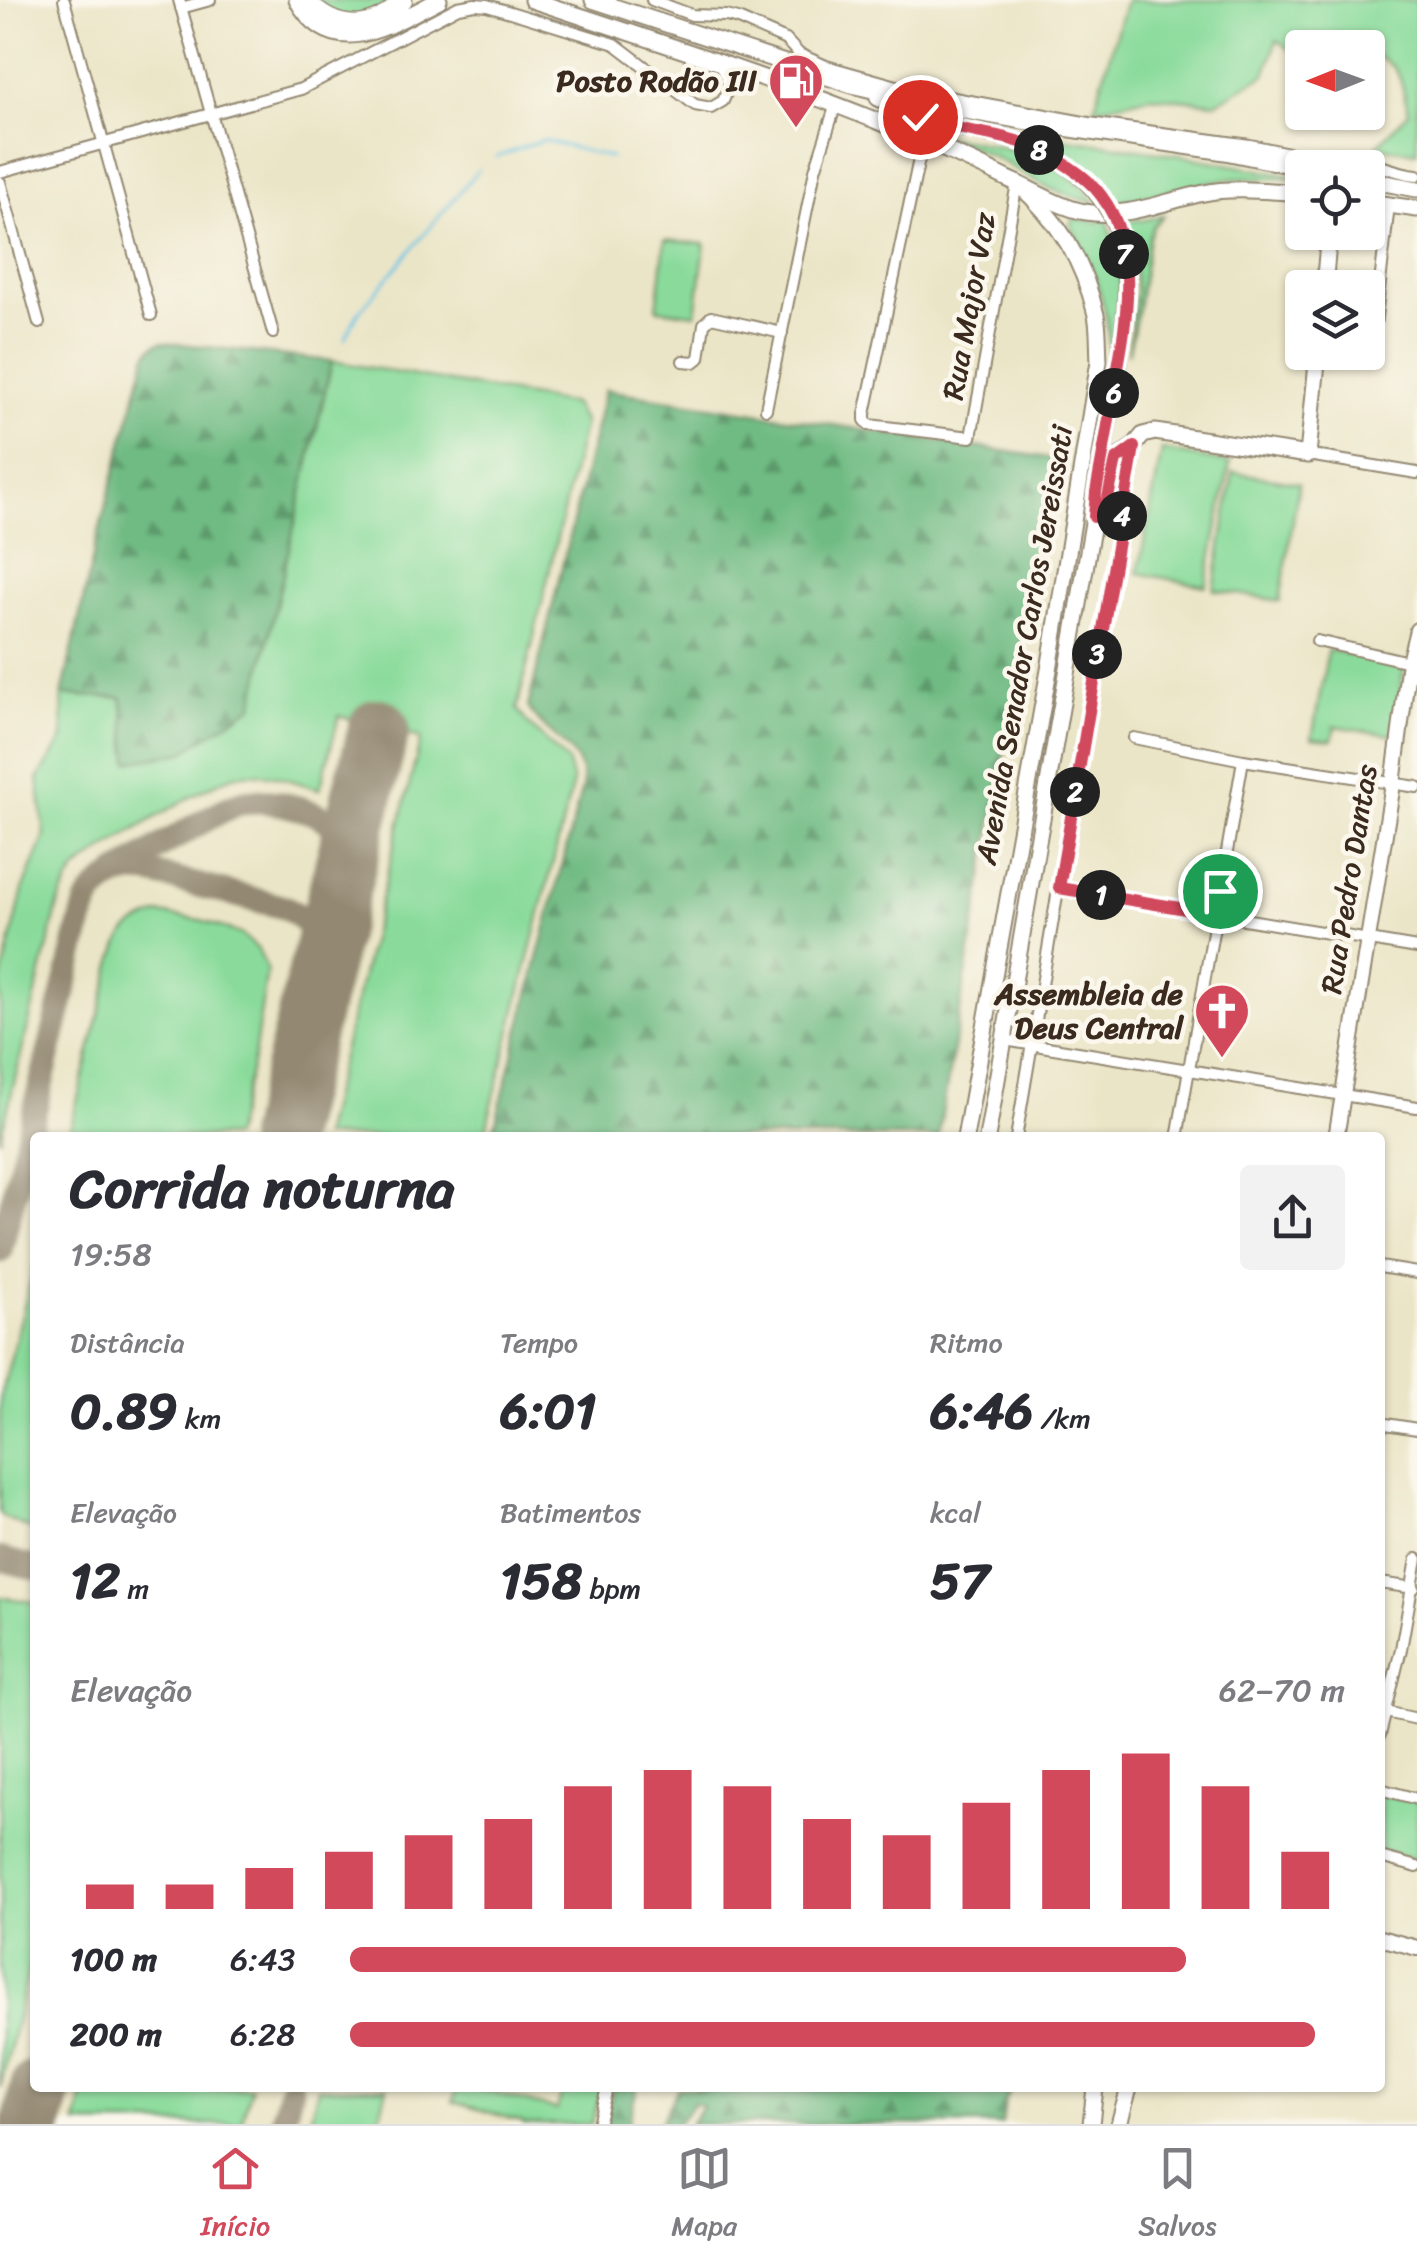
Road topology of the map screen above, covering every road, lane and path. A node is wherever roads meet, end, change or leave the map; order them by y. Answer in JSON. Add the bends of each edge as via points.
{"nodes":[{"id":1,"x":64,"y":0,"type":"edge"},
{"id":2,"x":210,"y":0,"type":"edge"},
{"id":3,"x":297,"y":0,"type":"edge"},
{"id":4,"x":306,"y":0,"type":"edge"},
{"id":5,"x":404,"y":0,"type":"edge"},
{"id":6,"x":438,"y":0,"type":"edge"},
{"id":7,"x":532,"y":0,"type":"edge"},
{"id":8,"x":594,"y":0,"type":"edge"},
{"id":9,"x":625,"y":0,"type":"edge"},
{"id":10,"x":652,"y":0,"type":"edge"},
{"id":11,"x":180,"y":4,"type":"edge"},
{"id":12,"x":666,"y":23,"type":"junction"},
{"id":13,"x":716,"y":62,"type":"junction"},
{"id":14,"x":852,"y":84,"type":"junction"},
{"id":15,"x":836,"y":104,"type":"junction"},
{"id":16,"x":211,"y":114,"type":"junction"},
{"id":17,"x":923,"y":140,"type":"junction"},
{"id":18,"x":104,"y":143,"type":"junction"},
{"id":19,"x":1285,"y":164,"type":"edge"},
{"id":20,"x":0,"y":172,"type":"edge"},
{"id":21,"x":1417,"y":175,"type":"edge"},
{"id":22,"x":0,"y":182,"type":"edge"},
{"id":23,"x":1017,"y":183,"type":"junction"},
{"id":24,"x":1385,"y":183,"type":"edge"},
{"id":25,"x":1417,"y":189,"type":"edge"},
{"id":26,"x":1285,"y":192,"type":"edge"},
{"id":27,"x":1385,"y":204,"type":"edge"},
{"id":28,"x":1389,"y":205,"type":"junction"},
{"id":29,"x":1417,"y":210,"type":"edge"},
{"id":30,"x":1380,"y":270,"type":"edge"},
{"id":31,"x":151,"y":315,"type":"dead end"},
{"id":32,"x":39,"y":323,"type":"dead end"},
{"id":33,"x":273,"y":333,"type":"dead end"},
{"id":34,"x":782,"y":333,"type":"junction"},
{"id":35,"x":684,"y":360,"type":"dead end"},
{"id":36,"x":1316,"y":370,"type":"edge"},
{"id":37,"x":766,"y":409,"type":"dead end"},
{"id":38,"x":1134,"y":447,"type":"junction"},
{"id":39,"x":1308,"y":454,"type":"junction"},
{"id":40,"x":1417,"y":473,"type":"edge"},
{"id":41,"x":1094,"y":517,"type":"junction"},
{"id":42,"x":1417,"y":630,"type":"edge"},
{"id":43,"x":1317,"y":641,"type":"dead end"},
{"id":44,"x":1410,"y":662,"type":"junction"},
{"id":45,"x":1134,"y":738,"type":"dead end"},
{"id":46,"x":1243,"y":760,"type":"junction"},
{"id":47,"x":1393,"y":784,"type":"junction"},
{"id":48,"x":1417,"y":788,"type":"edge"},
{"id":49,"x":1059,"y":888,"type":"junction"},
{"id":50,"x":1216,"y":914,"type":"junction"},
{"id":51,"x":1368,"y":940,"type":"junction"},
{"id":52,"x":1417,"y":948,"type":"edge"},
{"id":53,"x":1004,"y":1040,"type":"junction"},
{"id":54,"x":1032,"y":1044,"type":"junction"},
{"id":55,"x":1188,"y":1068,"type":"junction"},
{"id":56,"x":1343,"y":1094,"type":"junction"},
{"id":57,"x":1417,"y":1106,"type":"edge"},
{"id":58,"x":966,"y":1132,"type":"edge"},
{"id":59,"x":988,"y":1132,"type":"edge"},
{"id":60,"x":1017,"y":1132,"type":"edge"},
{"id":61,"x":1178,"y":1132,"type":"edge"},
{"id":62,"x":1337,"y":1132,"type":"edge"},
{"id":63,"x":1385,"y":1268,"type":"edge"},
{"id":64,"x":1417,"y":1273,"type":"edge"},
{"id":65,"x":1385,"y":1424,"type":"edge"},
{"id":66,"x":1417,"y":1430,"type":"edge"},
{"id":67,"x":1417,"y":1559,"type":"edge"},
{"id":68,"x":1385,"y":1584,"type":"edge"},
{"id":69,"x":1414,"y":1589,"type":"edge"},
{"id":70,"x":1386,"y":1712,"type":"junction"},
{"id":71,"x":1385,"y":1716,"type":"edge"},
{"id":72,"x":1417,"y":1719,"type":"edge"},
{"id":73,"x":1385,"y":1790,"type":"edge"},
{"id":74,"x":1417,"y":1798,"type":"edge"},
{"id":75,"x":1385,"y":1858,"type":"edge"},
{"id":76,"x":1417,"y":1867,"type":"edge"},
{"id":77,"x":1385,"y":1939,"type":"edge"},
{"id":78,"x":1417,"y":1948,"type":"edge"},
{"id":79,"x":606,"y":2092,"type":"edge"},
{"id":80,"x":1095,"y":2092,"type":"edge"},
{"id":81,"x":1129,"y":2092,"type":"edge"},
{"id":82,"x":598,"y":2124,"type":"edge"},
{"id":83,"x":1092,"y":2124,"type":"edge"},
{"id":84,"x":1119,"y":2124,"type":"edge"}],
"edges":[{"from":1,"to":18,"type":"street"},
{"from":2,"to":11,"type":"street"},
{"from":3,"to":6,"type":"main road","via":[[321,26],[351,36],[376,32]]},
{"from":4,"to":5,"type":"highway","via":[[324,18],[356,25],[386,16]]},
{"from":7,"to":13,"type":"main road"},
{"from":8,"to":12,"type":"main road"},
{"from":9,"to":12,"type":"main road"},
{"from":10,"to":21,"type":"street","via":[[692,14],[738,19],[826,66],[911,90],[1334,162],[1370,162]]},
{"from":11,"to":16,"type":"street"},
{"from":12,"to":14,"type":"main road"},
{"from":13,"to":15,"type":"main road"},
{"from":13,"to":16,"type":"street","via":[[728,80],[723,101],[695,106],[615,44],[474,4],[301,89]]},
{"from":14,"to":19,"type":"main road","via":[[954,110]]},
{"from":14,"to":41,"type":"main road","name":"Avenida Senador Carlos Jereissati","bridge":true,"via":[[902,109],[1037,148],[1096,190],[1116,224],[1126,304]]},
{"from":15,"to":17,"type":"main road"},
{"from":15,"to":34,"type":"street","via":[[815,170]]},
{"from":16,"to":18,"type":"street"},
{"from":16,"to":33,"type":"street"},
{"from":17,"to":23,"type":"main road"},
{"from":17,"to":23,"type":"street","name":"Rua Major Vaz","via":[[865,414],[873,426],[971,438]]},
{"from":18,"to":20,"type":"street"},
{"from":18,"to":31,"type":"street"},
{"from":22,"to":32,"type":"street"},
{"from":23,"to":26,"type":"main road","via":[[1061,204],[1102,213],[1208,192]]},
{"from":23,"to":58,"type":"main road","name":"Avenida Senador Carlos Jereissati","via":[[1055,222],[1078,259],[1097,318],[1099,362]]},
{"from":24,"to":25,"type":"main road"},
{"from":27,"to":28,"type":"main road"},
{"from":28,"to":29,"type":"main road"},
{"from":28,"to":30,"type":"street"},
{"from":34,"to":35,"type":"street","via":[[711,318],[699,358]]},
{"from":34,"to":37,"type":"street"},
{"from":36,"to":39,"type":"main road"},
{"from":38,"to":39,"type":"main road","via":[[1155,432]]},
{"from":38,"to":41,"type":"main road","via":[[1116,460],[1106,507]]},
{"from":38,"to":49,"type":"street"},
{"from":39,"to":40,"type":"street"},
{"from":41,"to":53,"type":"main road","name":"Avenida Senador Carlos Jereissati"},
{"from":42,"to":44,"type":"main road","name":"Rua Pedro Dantas"},
{"from":43,"to":44,"type":"street"},
{"from":44,"to":47,"type":"main road","name":"Rua Pedro Dantas"},
{"from":45,"to":46,"type":"street"},
{"from":46,"to":47,"type":"street"},
{"from":46,"to":50,"type":"street"},
{"from":47,"to":48,"type":"street"},
{"from":47,"to":51,"type":"main road","name":"Rua Pedro Dantas"},
{"from":49,"to":50,"type":"street"},
{"from":49,"to":54,"type":"street"},
{"from":50,"to":51,"type":"street"},
{"from":50,"to":55,"type":"street"},
{"from":51,"to":52,"type":"street"},
{"from":51,"to":56,"type":"main road","name":"Rua Pedro Dantas"},
{"from":53,"to":54,"type":"street"},
{"from":53,"to":59,"type":"main road","name":"Avenida Senador Carlos Jereissati"},
{"from":54,"to":55,"type":"street"},
{"from":54,"to":60,"type":"street"},
{"from":55,"to":56,"type":"street"},
{"from":55,"to":61,"type":"street"},
{"from":56,"to":57,"type":"street"},
{"from":56,"to":62,"type":"main road","name":"Rua Pedro Dantas"},
{"from":63,"to":64,"type":"street"},
{"from":65,"to":66,"type":"street"},
{"from":67,"to":69,"type":"street"},
{"from":68,"to":69,"type":"street"},
{"from":69,"to":70,"type":"street"},
{"from":70,"to":71,"type":"street"},
{"from":70,"to":72,"type":"street"},
{"from":73,"to":74,"type":"street"},
{"from":75,"to":76,"type":"street"},
{"from":77,"to":78,"type":"main road"},
{"from":79,"to":82,"type":"street"},
{"from":80,"to":83,"type":"main road"},
{"from":81,"to":84,"type":"main road"}]}
